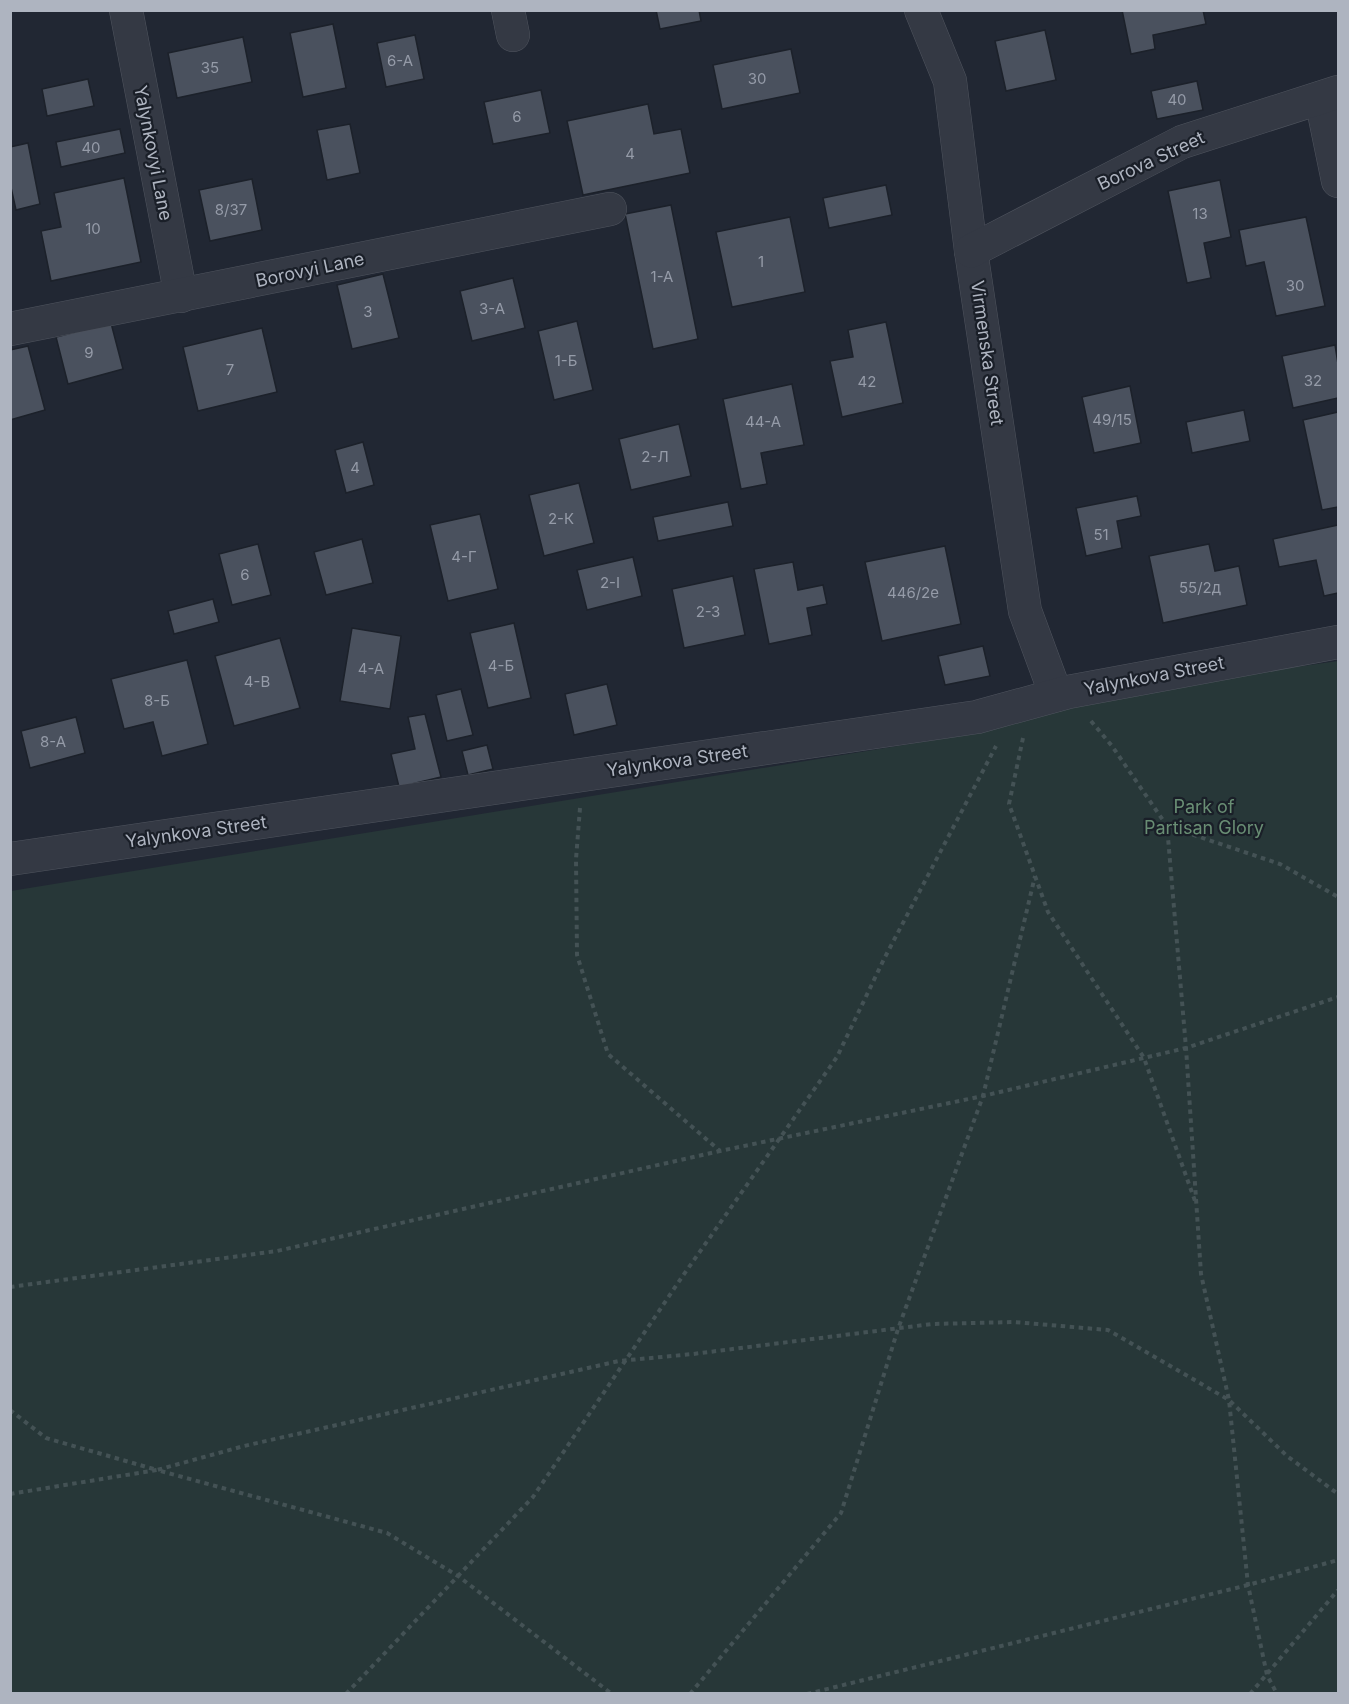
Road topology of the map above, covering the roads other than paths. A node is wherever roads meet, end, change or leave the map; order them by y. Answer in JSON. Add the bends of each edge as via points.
{"nodes":[{"id":1,"x":126,"y":10,"type":"edge"},
{"id":2,"x":921,"y":10,"type":"edge"},
{"id":3,"x":1330,"y":95,"type":"edge"},
{"id":4,"x":1338,"y":181,"type":"edge"},
{"id":5,"x":610,"y":209,"type":"dead end"},
{"id":6,"x":971,"y":251,"type":"junction"},
{"id":7,"x":181,"y":296,"type":"junction"},
{"id":8,"x":10,"y":329,"type":"edge"},
{"id":9,"x":1338,"y":642,"type":"edge"},
{"id":10,"x":1043,"y":699,"type":"junction"},
{"id":11,"x":10,"y":859,"type":"edge"}],
"edges":[{"from":1,"to":7,"type":"street","name":"Yalynkovyi Lane"},
{"from":2,"to":6,"type":"street","name":"Virmenska Street","via":[[950,81]]},
{"from":3,"to":4,"type":"street"},
{"from":3,"to":6,"type":"street","name":"Borova Street","via":[[1182,142]]},
{"from":5,"to":7,"type":"street","name":"Borovyi Lane"},
{"from":6,"to":10,"type":"street","name":"Virmenska Street","via":[[1025,612]]},
{"from":7,"to":8,"type":"street","name":"Borovyi Lane"},
{"from":9,"to":10,"type":"street","name":"Yalynkova Street"},
{"from":10,"to":11,"type":"street","name":"Yalynkova Street","via":[[977,717]]}]}
